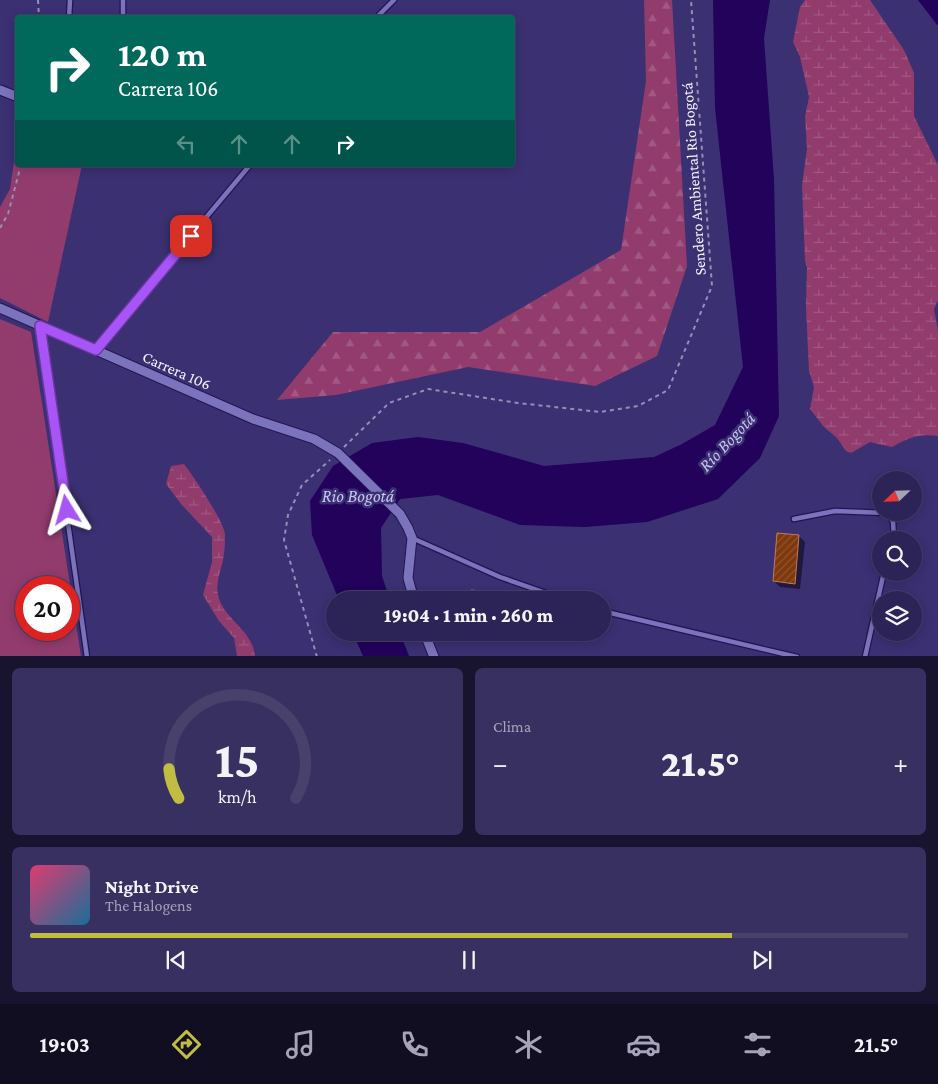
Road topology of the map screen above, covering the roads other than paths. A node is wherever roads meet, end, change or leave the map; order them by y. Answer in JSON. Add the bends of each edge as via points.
{"nodes":[{"id":1,"x":70,"y":0,"type":"edge"},
{"id":2,"x":123,"y":0,"type":"edge"},
{"id":3,"x":394,"y":0,"type":"edge"},
{"id":4,"x":69,"y":15,"type":"edge"},
{"id":5,"x":123,"y":15,"type":"edge"},
{"id":6,"x":379,"y":15,"type":"edge"},
{"id":7,"x":0,"y":90,"type":"edge"},
{"id":8,"x":15,"y":96,"type":"edge"},
{"id":9,"x":248,"y":167,"type":"edge"},
{"id":10,"x":0,"y":308,"type":"edge"},
{"id":11,"x":40,"y":326,"type":"junction"},
{"id":12,"x":96,"y":350,"type":"junction"},
{"id":13,"x":794,"y":519,"type":"dead end"},
{"id":14,"x":894,"y":531,"type":"edge"},
{"id":15,"x":412,"y":538,"type":"junction"},
{"id":16,"x":882,"y":581,"type":"edge"},
{"id":17,"x":412,"y":591,"type":"edge"},
{"id":18,"x":540,"y":591,"type":"edge"},
{"id":19,"x":611,"y":613,"type":"edge"},
{"id":20,"x":428,"y":641,"type":"edge"},
{"id":21,"x":87,"y":656,"type":"edge"},
{"id":22,"x":434,"y":656,"type":"edge"},
{"id":23,"x":797,"y":656,"type":"edge"},
{"id":24,"x":865,"y":656,"type":"edge"}],
"edges":[{"from":1,"to":4,"type":"lane"},
{"from":2,"to":5,"type":"lane"},
{"from":3,"to":6,"type":"lane"},
{"from":7,"to":8,"type":"street"},
{"from":9,"to":12,"type":"lane"},
{"from":10,"to":11,"type":"street","name":"Carrera 106"},
{"from":11,"to":12,"type":"street","name":"Carrera 106"},
{"from":11,"to":21,"type":"lane"},
{"from":12,"to":15,"type":"street","name":"Carrera 106","via":[[253,419],[314,439],[340,455],[400,514]]},
{"from":13,"to":14,"type":"lane","via":[[835,511],[886,513],[893,522]]},
{"from":15,"to":17,"type":"street","via":[[408,578]]},
{"from":15,"to":18,"type":"lane"},
{"from":16,"to":24,"type":"lane"},
{"from":19,"to":23,"type":"lane"},
{"from":20,"to":22,"type":"street"}]}
